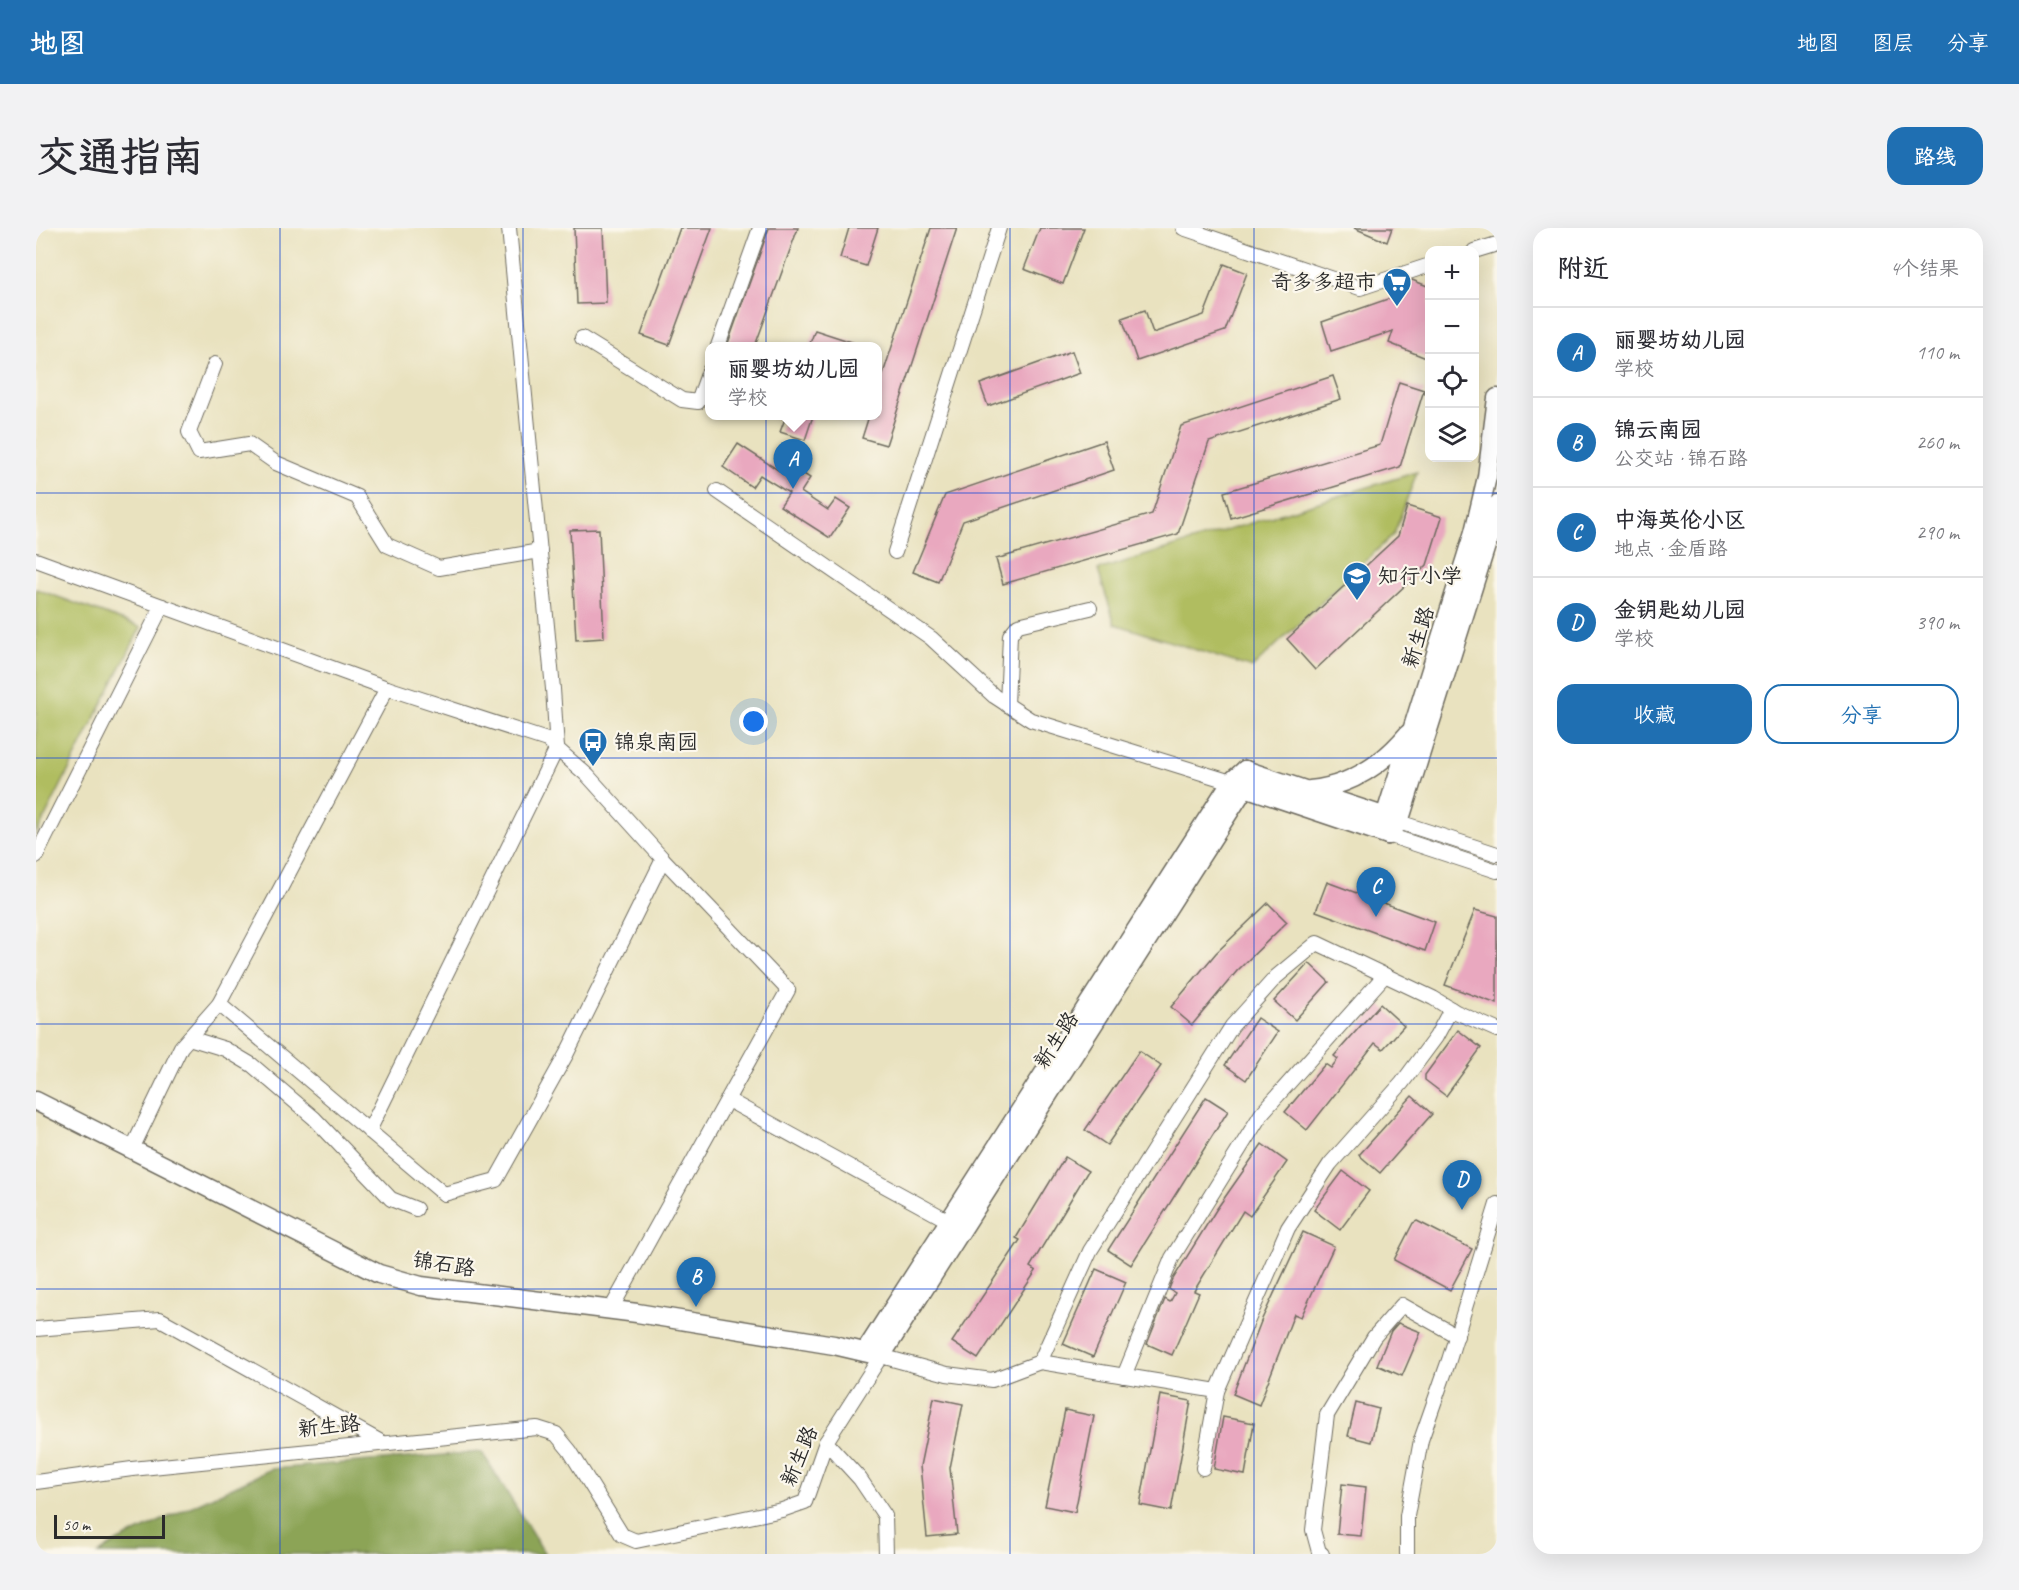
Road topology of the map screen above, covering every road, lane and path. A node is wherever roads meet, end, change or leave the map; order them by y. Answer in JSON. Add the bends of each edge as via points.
{"nodes":[{"id":1,"x":509,"y":228,"type":"edge"},
{"id":2,"x":760,"y":228,"type":"edge"},
{"id":3,"x":999,"y":228,"type":"edge"},
{"id":4,"x":1183,"y":228,"type":"edge"},
{"id":5,"x":1497,"y":244,"type":"edge"},
{"id":6,"x":1479,"y":249,"type":"edge"},
{"id":7,"x":1425,"y":267,"type":"edge"},
{"id":8,"x":582,"y":338,"type":"dead end"},
{"id":9,"x":719,"y":342,"type":"edge"},
{"id":10,"x":215,"y":364,"type":"dead end"},
{"id":11,"x":705,"y":382,"type":"edge"},
{"id":12,"x":1497,"y":398,"type":"edge"},
{"id":13,"x":1495,"y":437,"type":"edge"},
{"id":14,"x":717,"y":491,"type":"dead end"},
{"id":15,"x":1497,"y":506,"type":"edge"},
{"id":16,"x":540,"y":551,"type":"junction"},
{"id":17,"x":895,"y":552,"type":"dead end"},
{"id":18,"x":36,"y":560,"type":"edge"},
{"id":19,"x":162,"y":606,"type":"junction"},
{"id":20,"x":1090,"y":608,"type":"dead end"},
{"id":21,"x":387,"y":688,"type":"junction"},
{"id":22,"x":1007,"y":705,"type":"junction"},
{"id":23,"x":1413,"y":728,"type":"junction"},
{"id":24,"x":557,"y":748,"type":"junction"},
{"id":25,"x":1240,"y":780,"type":"junction"},
{"id":26,"x":1304,"y":790,"type":"junction"},
{"id":27,"x":1391,"y":824,"type":"junction"},
{"id":28,"x":1497,"y":854,"type":"edge"},
{"id":29,"x":36,"y":856,"type":"edge"},
{"id":30,"x":663,"y":859,"type":"junction"},
{"id":31,"x":1497,"y":871,"type":"edge"},
{"id":32,"x":1385,"y":975,"type":"junction"},
{"id":33,"x":219,"y":1004,"type":"junction"},
{"id":34,"x":1450,"y":1009,"type":"junction"},
{"id":35,"x":1497,"y":1030,"type":"edge"},
{"id":36,"x":189,"y":1038,"type":"junction"},
{"id":37,"x":728,"y":1100,"type":"junction"},
{"id":38,"x":36,"y":1101,"type":"edge"},
{"id":39,"x":369,"y":1131,"type":"junction"},
{"id":40,"x":132,"y":1149,"type":"junction"},
{"id":41,"x":1497,"y":1204,"type":"edge"},
{"id":42,"x":416,"y":1209,"type":"dead end"},
{"id":43,"x":949,"y":1221,"type":"junction"},
{"id":44,"x":611,"y":1309,"type":"junction"},
{"id":45,"x":36,"y":1329,"type":"edge"},
{"id":46,"x":1457,"y":1336,"type":"junction"},
{"id":47,"x":873,"y":1354,"type":"junction"},
{"id":48,"x":1040,"y":1362,"type":"junction"},
{"id":49,"x":1124,"y":1376,"type":"junction"},
{"id":50,"x":1217,"y":1390,"type":"junction"},
{"id":51,"x":826,"y":1442,"type":"junction"},
{"id":52,"x":383,"y":1443,"type":"junction"},
{"id":53,"x":1203,"y":1468,"type":"dead end"},
{"id":54,"x":36,"y":1482,"type":"edge"},
{"id":55,"x":886,"y":1554,"type":"edge"},
{"id":56,"x":1322,"y":1554,"type":"edge"},
{"id":57,"x":1407,"y":1554,"type":"edge"}],
"edges":[{"from":1,"to":16,"type":"street"},
{"from":2,"to":9,"type":"street"},
{"from":3,"to":17,"type":"street"},
{"from":4,"to":7,"type":"street","via":[[1360,288]]},
{"from":5,"to":6,"type":"street"},
{"from":8,"to":11,"type":"street","via":[[682,400],[698,402]]},
{"from":10,"to":16,"type":"street","via":[[189,432],[199,452],[249,444],[276,463],[357,497],[387,545],[439,568]]},
{"from":12,"to":13,"type":"street","name":"新生路"},
{"from":13,"to":23,"type":"street","name":"新生路","via":[[1474,532]]},
{"from":14,"to":22,"type":"street","via":[[931,638]]},
{"from":15,"to":27,"type":"street","name":"新生路"},
{"from":16,"to":24,"type":"street"},
{"from":18,"to":19,"type":"street"},
{"from":19,"to":21,"type":"street"},
{"from":19,"to":29,"type":"street"},
{"from":20,"to":22,"type":"street","via":[[1018,625],[1010,635]]},
{"from":21,"to":24,"type":"street","via":[[533,735]]},
{"from":21,"to":33,"type":"street"},
{"from":22,"to":25,"type":"street","via":[[1031,720]]},
{"from":23,"to":26,"type":"street","via":[[1393,752],[1370,770],[1328,788]]},
{"from":23,"to":27,"type":"street","name":"新生路"},
{"from":24,"to":30,"type":"street","via":[[588,776]]},
{"from":24,"to":39,"type":"street"},
{"from":25,"to":26,"type":"street"},
{"from":25,"to":27,"type":"street"},
{"from":25,"to":43,"type":"street","name":"新生路"},
{"from":25,"to":47,"type":"street","name":"新生路"},
{"from":26,"to":27,"type":"street"},
{"from":27,"to":28,"type":"street"},
{"from":27,"to":31,"type":"street"},
{"from":30,"to":37,"type":"street","via":[[788,990]]},
{"from":30,"to":39,"type":"street","via":[[567,1053],[496,1180],[444,1194]]},
{"from":32,"to":34,"type":"street"},
{"from":32,"to":48,"type":"street","via":[[1317,943],[1276,977],[1232,1026],[1090,1251]]},
{"from":32,"to":49,"type":"street","via":[[1262,1113],[1172,1258]]},
{"from":33,"to":36,"type":"street"},
{"from":33,"to":39,"type":"street"},
{"from":34,"to":35,"type":"street"},
{"from":34,"to":50,"type":"street","via":[[1436,1037],[1402,1083],[1330,1164],[1288,1228]]},
{"from":36,"to":40,"type":"street","via":[[181,1047]]},
{"from":36,"to":42,"type":"street","via":[[225,1049],[252,1065],[314,1118],[391,1199]]},
{"from":37,"to":43,"type":"street"},
{"from":37,"to":44,"type":"street"},
{"from":38,"to":40,"type":"street","name":"锦石路"},
{"from":40,"to":44,"type":"street","name":"锦石路","via":[[379,1274],[421,1286]]},
{"from":41,"to":46,"type":"street"},
{"from":43,"to":47,"type":"street","name":"新生路"},
{"from":44,"to":47,"type":"street","name":"锦石路"},
{"from":45,"to":52,"type":"street","via":[[160,1319]]},
{"from":46,"to":56,"type":"street","via":[[1402,1305],[1374,1336],[1327,1414],[1313,1530]]},
{"from":46,"to":57,"type":"street","via":[[1421,1440],[1407,1516]]},
{"from":47,"to":48,"type":"street","via":[[947,1374],[992,1380]]},
{"from":47,"to":51,"type":"street","name":"新生路"},
{"from":48,"to":49,"type":"street"},
{"from":49,"to":50,"type":"street"},
{"from":50,"to":53,"type":"street"},
{"from":51,"to":52,"type":"street","name":"新生路","via":[[805,1502],[636,1541],[622,1534],[556,1434],[537,1428]]},
{"from":51,"to":55,"type":"street","via":[[860,1479],[885,1516]]},
{"from":52,"to":54,"type":"street","name":"新生路"}]}
